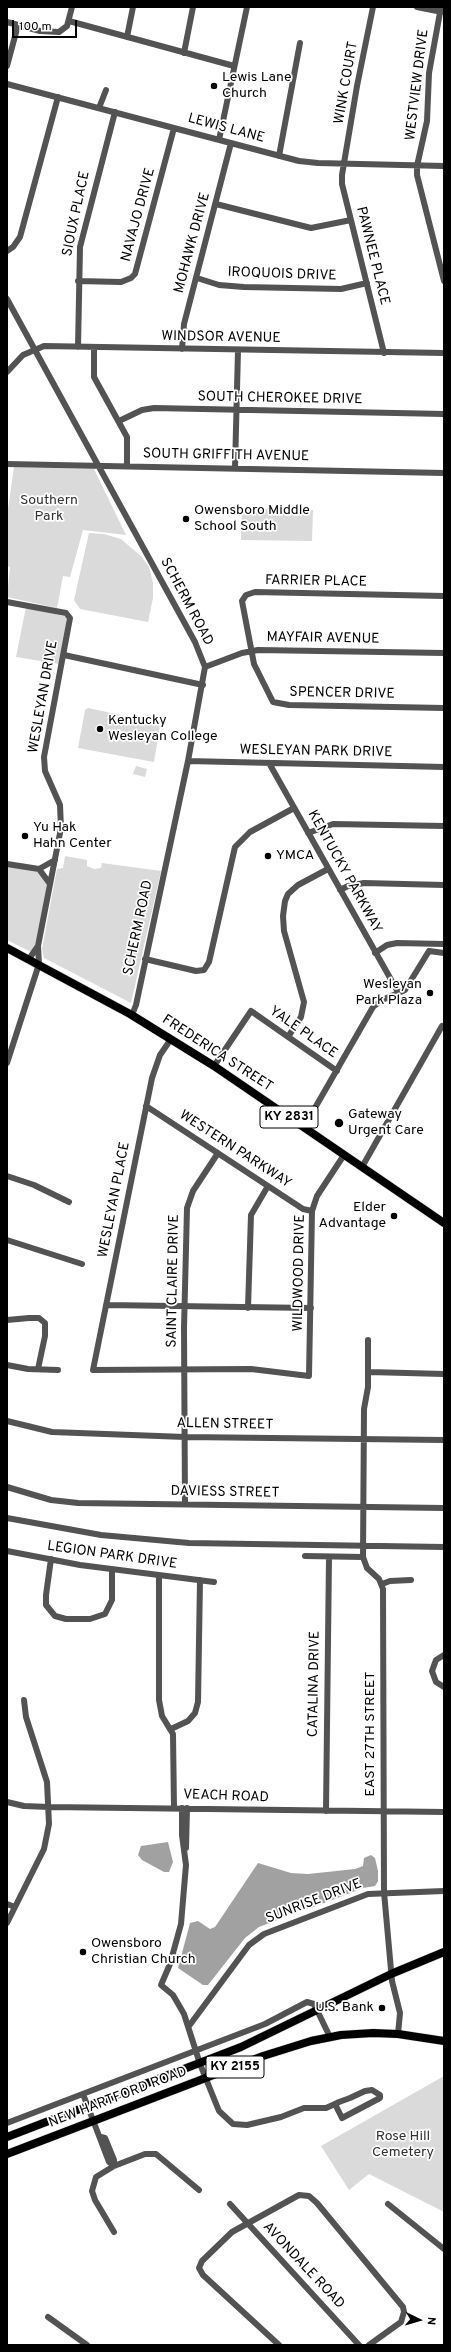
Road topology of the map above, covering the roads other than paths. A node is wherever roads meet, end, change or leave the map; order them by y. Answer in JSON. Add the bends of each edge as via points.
{"nodes":[{"id":1,"x":72,"y":7,"type":"edge"},
{"id":2,"x":133,"y":7,"type":"edge"},
{"id":3,"x":193,"y":7,"type":"edge"},
{"id":4,"x":247,"y":7,"type":"edge"},
{"id":5,"x":374,"y":7,"type":"edge"},
{"id":6,"x":417,"y":7,"type":"edge"},
{"id":7,"x":442,"y":10,"type":"edge"},
{"id":8,"x":69,"y":21,"type":"junction"},
{"id":9,"x":7,"y":22,"type":"edge"},
{"id":10,"x":18,"y":25,"type":"junction"},
{"id":11,"x":127,"y":37,"type":"junction"},
{"id":12,"x":300,"y":43,"type":"dead end"},
{"id":13,"x":184,"y":53,"type":"junction"},
{"id":14,"x":7,"y":66,"type":"edge"},
{"id":15,"x":234,"y":66,"type":"junction"},
{"id":16,"x":7,"y":84,"type":"edge"},
{"id":17,"x":106,"y":90,"type":"dead end"},
{"id":18,"x":58,"y":97,"type":"junction"},
{"id":19,"x":99,"y":108,"type":"junction"},
{"id":20,"x":115,"y":112,"type":"junction"},
{"id":21,"x":174,"y":128,"type":"junction"},
{"id":22,"x":219,"y":140,"type":"junction"},
{"id":23,"x":231,"y":143,"type":"junction"},
{"id":24,"x":279,"y":156,"type":"junction"},
{"id":25,"x":344,"y":164,"type":"junction"},
{"id":26,"x":417,"y":166,"type":"junction"},
{"id":27,"x":444,"y":166,"type":"edge"},
{"id":28,"x":216,"y":204,"type":"junction"},
{"id":29,"x":351,"y":220,"type":"junction"},
{"id":30,"x":7,"y":251,"type":"edge"},
{"id":31,"x":196,"y":278,"type":"junction"},
{"id":32,"x":78,"y":281,"type":"junction"},
{"id":33,"x":444,"y":282,"type":"edge"},
{"id":34,"x":367,"y":283,"type":"junction"},
{"id":35,"x":7,"y":299,"type":"edge"},
{"id":36,"x":78,"y":347,"type":"junction"},
{"id":37,"x":94,"y":347,"type":"junction"},
{"id":38,"x":182,"y":349,"type":"junction"},
{"id":39,"x":35,"y":350,"type":"junction"},
{"id":40,"x":238,"y":350,"type":"junction"},
{"id":41,"x":384,"y":353,"type":"junction"},
{"id":42,"x":444,"y":353,"type":"edge"},
{"id":43,"x":7,"y":372,"type":"edge"},
{"id":44,"x":236,"y":411,"type":"junction"},
{"id":45,"x":444,"y":414,"type":"edge"},
{"id":46,"x":119,"y":421,"type":"junction"},
{"id":47,"x":7,"y":464,"type":"edge"},
{"id":48,"x":99,"y":466,"type":"junction"},
{"id":49,"x":127,"y":466,"type":"junction"},
{"id":50,"x":235,"y":468,"type":"junction"},
{"id":51,"x":444,"y":473,"type":"edge"},
{"id":52,"x":444,"y":596,"type":"edge"},
{"id":53,"x":7,"y":602,"type":"edge"},
{"id":54,"x":251,"y":651,"type":"junction"},
{"id":55,"x":444,"y":652,"type":"edge"},
{"id":56,"x":64,"y":654,"type":"junction"},
{"id":57,"x":204,"y":666,"type":"junction"},
{"id":58,"x":203,"y":685,"type":"junction"},
{"id":59,"x":444,"y":708,"type":"edge"},
{"id":60,"x":188,"y":761,"type":"junction"},
{"id":61,"x":269,"y":763,"type":"junction"},
{"id":62,"x":444,"y":767,"type":"edge"},
{"id":63,"x":294,"y":808,"type":"junction"},
{"id":64,"x":444,"y":826,"type":"edge"},
{"id":65,"x":308,"y":833,"type":"junction"},
{"id":66,"x":55,"y":860,"type":"junction"},
{"id":67,"x":7,"y":864,"type":"edge"},
{"id":68,"x":39,"y":869,"type":"junction"},
{"id":69,"x":328,"y":869,"type":"junction"},
{"id":70,"x":50,"y":884,"type":"junction"},
{"id":71,"x":444,"y":885,"type":"edge"},
{"id":72,"x":340,"y":890,"type":"junction"},
{"id":73,"x":444,"y":944,"type":"edge"},
{"id":74,"x":38,"y":946,"type":"junction"},
{"id":75,"x":7,"y":948,"type":"edge"},
{"id":76,"x":375,"y":952,"type":"junction"},
{"id":77,"x":444,"y":954,"type":"edge"},
{"id":78,"x":29,"y":959,"type":"junction"},
{"id":79,"x":145,"y":959,"type":"junction"},
{"id":80,"x":39,"y":964,"type":"junction"},
{"id":81,"x":398,"y":992,"type":"junction"},
{"id":82,"x":132,"y":1015,"type":"junction"},
{"id":83,"x":442,"y":1026,"type":"dead end"},
{"id":84,"x":288,"y":1037,"type":"junction"},
{"id":85,"x":171,"y":1039,"type":"junction"},
{"id":86,"x":7,"y":1063,"type":"edge"},
{"id":87,"x":214,"y":1066,"type":"junction"},
{"id":88,"x":337,"y":1071,"type":"junction"},
{"id":89,"x":146,"y":1106,"type":"junction"},
{"id":90,"x":304,"y":1127,"type":"junction"},
{"id":91,"x":218,"y":1153,"type":"junction"},
{"id":92,"x":344,"y":1155,"type":"junction"},
{"id":93,"x":362,"y":1167,"type":"junction"},
{"id":94,"x":7,"y":1176,"type":"edge"},
{"id":95,"x":268,"y":1186,"type":"junction"},
{"id":96,"x":68,"y":1202,"type":"dead end"},
{"id":97,"x":312,"y":1212,"type":"junction"},
{"id":98,"x":444,"y":1223,"type":"edge"},
{"id":99,"x":7,"y":1240,"type":"edge"},
{"id":100,"x":82,"y":1264,"type":"dead end"},
{"id":101,"x":106,"y":1305,"type":"junction"},
{"id":102,"x":185,"y":1307,"type":"junction"},
{"id":103,"x":248,"y":1308,"type":"junction"},
{"id":104,"x":311,"y":1308,"type":"junction"},
{"id":105,"x":7,"y":1320,"type":"edge"},
{"id":106,"x":368,"y":1340,"type":"dead end"},
{"id":107,"x":7,"y":1365,"type":"edge"},
{"id":108,"x":38,"y":1369,"type":"junction"},
{"id":109,"x":58,"y":1370,"type":"dead end"},
{"id":110,"x":185,"y":1370,"type":"junction"},
{"id":111,"x":369,"y":1372,"type":"junction"},
{"id":112,"x":444,"y":1374,"type":"edge"},
{"id":113,"x":7,"y":1421,"type":"edge"},
{"id":114,"x":185,"y":1437,"type":"junction"},
{"id":115,"x":364,"y":1439,"type":"junction"},
{"id":116,"x":444,"y":1440,"type":"edge"},
{"id":117,"x":7,"y":1487,"type":"edge"},
{"id":118,"x":185,"y":1504,"type":"junction"},
{"id":119,"x":364,"y":1507,"type":"junction"},
{"id":120,"x":444,"y":1508,"type":"edge"},
{"id":121,"x":7,"y":1518,"type":"edge"},
{"id":122,"x":363,"y":1546,"type":"junction"},
{"id":123,"x":444,"y":1547,"type":"edge"},
{"id":124,"x":7,"y":1551,"type":"edge"},
{"id":125,"x":305,"y":1556,"type":"dead end"},
{"id":126,"x":329,"y":1557,"type":"junction"},
{"id":127,"x":363,"y":1557,"type":"junction"},
{"id":128,"x":51,"y":1559,"type":"junction"},
{"id":129,"x":112,"y":1570,"type":"junction"},
{"id":130,"x":159,"y":1575,"type":"junction"},
{"id":131,"x":200,"y":1580,"type":"junction"},
{"id":132,"x":411,"y":1580,"type":"dead end"},
{"id":133,"x":214,"y":1582,"type":"dead end"},
{"id":134,"x":382,"y":1584,"type":"junction"},
{"id":135,"x":444,"y":1655,"type":"edge"},
{"id":136,"x":444,"y":1687,"type":"edge"},
{"id":137,"x":24,"y":1700,"type":"dead end"},
{"id":138,"x":171,"y":1729,"type":"junction"},
{"id":139,"x":7,"y":1802,"type":"edge"},
{"id":140,"x":49,"y":1807,"type":"junction"},
{"id":141,"x":174,"y":1808,"type":"junction"},
{"id":142,"x":185,"y":1808,"type":"junction"},
{"id":143,"x":326,"y":1811,"type":"junction"},
{"id":144,"x":383,"y":1812,"type":"junction"},
{"id":145,"x":444,"y":1812,"type":"edge"},
{"id":146,"x":444,"y":1891,"type":"edge"},
{"id":147,"x":384,"y":1892,"type":"junction"},
{"id":148,"x":7,"y":1904,"type":"edge"},
{"id":149,"x":15,"y":1907,"type":"junction"},
{"id":150,"x":7,"y":1923,"type":"edge"},
{"id":151,"x":444,"y":1952,"type":"edge"},
{"id":152,"x":391,"y":1974,"type":"junction"},
{"id":153,"x":317,"y":2011,"type":"junction"},
{"id":154,"x":188,"y":2026,"type":"junction"},
{"id":155,"x":398,"y":2034,"type":"junction"},
{"id":156,"x":330,"y":2037,"type":"junction"},
{"id":157,"x":444,"y":2041,"type":"edge"},
{"id":158,"x":196,"y":2050,"type":"junction"},
{"id":159,"x":200,"y":2064,"type":"junction"},
{"id":160,"x":205,"y":2078,"type":"junction"},
{"id":161,"x":83,"y":2094,"type":"junction"},
{"id":162,"x":335,"y":2104,"type":"junction"},
{"id":163,"x":88,"y":2106,"type":"junction"},
{"id":164,"x":94,"y":2121,"type":"junction"},
{"id":165,"x":7,"y":2123,"type":"edge"},
{"id":166,"x":7,"y":2137,"type":"edge"},
{"id":167,"x":7,"y":2154,"type":"edge"},
{"id":168,"x":114,"y":2166,"type":"junction"},
{"id":169,"x":199,"y":2190,"type":"dead end"},
{"id":170,"x":230,"y":2204,"type":"dead end"},
{"id":171,"x":388,"y":2204,"type":"dead end"},
{"id":172,"x":246,"y":2222,"type":"junction"},
{"id":173,"x":114,"y":2232,"type":"dead end"},
{"id":174,"x":444,"y":2249,"type":"edge"},
{"id":175,"x":48,"y":2317,"type":"dead end"},
{"id":176,"x":87,"y":2345,"type":"edge"},
{"id":177,"x":279,"y":2345,"type":"edge"},
{"id":178,"x":359,"y":2345,"type":"edge"},
{"id":179,"x":369,"y":2345,"type":"edge"}],
"edges":[{"from":1,"to":8,"type":"street"},
{"from":2,"to":11,"type":"street"},
{"from":3,"to":13,"type":"street"},
{"from":4,"to":15,"type":"street"},
{"from":5,"to":25,"type":"street","name":"WINK COURT"},
{"from":6,"to":7,"type":"street"},
{"from":7,"to":26,"type":"street","name":"WESTVIEW DRIVE","via":[[429,73],[428,121]]},
{"from":8,"to":10,"type":"street","via":[[64,30],[57,32]]},
{"from":8,"to":11,"type":"street"},
{"from":9,"to":10,"type":"street"},
{"from":10,"to":14,"type":"street"},
{"from":11,"to":13,"type":"street"},
{"from":12,"to":24,"type":"street"},
{"from":13,"to":15,"type":"street"},
{"from":15,"to":22,"type":"street"},
{"from":16,"to":18,"type":"street","name":"LEWIS LANE"},
{"from":17,"to":19,"type":"street"},
{"from":18,"to":19,"type":"street","name":"LEWIS LANE"},
{"from":18,"to":30,"type":"street","via":[[20,237]]},
{"from":19,"to":20,"type":"street","name":"LEWIS LANE"},
{"from":20,"to":21,"type":"street","name":"LEWIS LANE"},
{"from":20,"to":32,"type":"street","name":"SIOUX PLACE","via":[[80,247]]},
{"from":21,"to":22,"type":"street","name":"LEWIS LANE"},
{"from":21,"to":32,"type":"street","name":"NAVAJO DRIVE","via":[[135,274],[121,282]]},
{"from":22,"to":23,"type":"street","name":"LEWIS LANE"},
{"from":23,"to":24,"type":"street","name":"LEWIS LANE"},
{"from":23,"to":28,"type":"street","name":"MOHAWK DRIVE"},
{"from":24,"to":25,"type":"street","name":"LEWIS LANE","via":[[309,163]]},
{"from":25,"to":26,"type":"street","name":"LEWIS LANE"},
{"from":25,"to":29,"type":"street","name":"PAWNEE PLACE","via":[[342,184]]},
{"from":26,"to":27,"type":"street","name":"LEWIS LANE"},
{"from":26,"to":33,"type":"street","via":[[418,181]]},
{"from":28,"to":29,"type":"street","via":[[311,228]]},
{"from":28,"to":31,"type":"street","name":"MOHAWK DRIVE"},
{"from":29,"to":34,"type":"street","name":"PAWNEE PLACE"},
{"from":31,"to":34,"type":"street","name":"IROQUOIS DRIVE","via":[[219,285],[244,287],[341,288]]},
{"from":31,"to":38,"type":"street","name":"MOHAWK DRIVE","via":[[184,324]]},
{"from":32,"to":36,"type":"street","name":"SIOUX PLACE"},
{"from":34,"to":41,"type":"street","name":"PAWNEE PLACE"},
{"from":35,"to":39,"type":"street","name":"SCHERM ROAD"},
{"from":36,"to":37,"type":"street","name":"WINDSOR AVENUE"},
{"from":36,"to":39,"type":"street","name":"WINDSOR AVENUE","via":[[44,346]]},
{"from":37,"to":38,"type":"street","name":"WINDSOR AVENUE"},
{"from":37,"to":46,"type":"street","via":[[94,377]]},
{"from":38,"to":40,"type":"street","name":"WINDSOR AVENUE"},
{"from":39,"to":43,"type":"street","name":"WINDSOR AVENUE","via":[[23,355]]},
{"from":39,"to":48,"type":"street","name":"SCHERM ROAD"},
{"from":40,"to":41,"type":"street","name":"WINDSOR AVENUE"},
{"from":40,"to":44,"type":"street"},
{"from":41,"to":42,"type":"street","name":"WINDSOR AVENUE"},
{"from":44,"to":45,"type":"street","name":"SOUTH CHEROKEE DRIVE"},
{"from":44,"to":46,"type":"street","name":"SOUTH CHEROKEE DRIVE","via":[[148,409]]},
{"from":44,"to":50,"type":"street"},
{"from":46,"to":49,"type":"street","via":[[127,437]]},
{"from":47,"to":48,"type":"street","name":"SOUTH GRIFFITH AVENUE"},
{"from":48,"to":49,"type":"street","name":"SOUTH GRIFFITH AVENUE"},
{"from":48,"to":57,"type":"street","name":"SCHERM ROAD","via":[[196,642]]},
{"from":49,"to":50,"type":"street","name":"SOUTH GRIFFITH AVENUE"},
{"from":50,"to":51,"type":"street","name":"SOUTH GRIFFITH AVENUE"},
{"from":52,"to":54,"type":"street","name":"FARRIER PLACE","via":[[250,593],[243,597],[242,601]]},
{"from":53,"to":56,"type":"street","name":"WESLEYAN DRIVE","via":[[69,615],[70,623]]},
{"from":54,"to":55,"type":"street","name":"MAYFAIR AVENUE"},
{"from":54,"to":57,"type":"street","name":"MAYFAIR AVENUE"},
{"from":54,"to":59,"type":"street","name":"SPENCER DRIVE","via":[[267,695],[277,704]]},
{"from":56,"to":58,"type":"street"},
{"from":56,"to":66,"type":"street","name":"WESLEYAN DRIVE","via":[[44,757],[45,771],[62,812]]},
{"from":57,"to":58,"type":"street","name":"SCHERM ROAD"},
{"from":58,"to":60,"type":"street","name":"SCHERM ROAD"},
{"from":60,"to":61,"type":"street","name":"WESLEYAN PARK DRIVE"},
{"from":60,"to":79,"type":"street","name":"SCHERM ROAD"},
{"from":61,"to":62,"type":"street","name":"WESLEYAN PARK DRIVE"},
{"from":61,"to":63,"type":"street","name":"KENTUCKY PARKWAY"},
{"from":63,"to":65,"type":"street","name":"KENTUCKY PARKWAY"},
{"from":63,"to":79,"type":"street","via":[[250,832],[235,846],[209,962],[204,970],[196,971]]},
{"from":64,"to":65,"type":"street","via":[[333,824]]},
{"from":65,"to":69,"type":"street","name":"KENTUCKY PARKWAY"},
{"from":66,"to":68,"type":"street"},
{"from":66,"to":70,"type":"street","name":"WESLEYAN DRIVE"},
{"from":67,"to":68,"type":"street"},
{"from":68,"to":70,"type":"street"},
{"from":69,"to":72,"type":"street","name":"KENTUCKY PARKWAY"},
{"from":69,"to":84,"type":"street","via":[[298,884],[285,901],[284,931],[304,1002],[301,1017]]},
{"from":70,"to":74,"type":"street","name":"WESLEYAN DRIVE"},
{"from":71,"to":72,"type":"street","via":[[357,884]]},
{"from":72,"to":76,"type":"street","name":"KENTUCKY PARKWAY"},
{"from":73,"to":76,"type":"street","via":[[392,944]]},
{"from":74,"to":78,"type":"street","name":"WESLEYAN DRIVE"},
{"from":74,"to":80,"type":"street","name":"WESLEYAN DRIVE"},
{"from":75,"to":78,"type":"main road","name":"FREDERICA STREET","number":"KY 2831"},
{"from":76,"to":81,"type":"street","name":"KENTUCKY PARKWAY"},
{"from":77,"to":81,"type":"street","via":[[431,950],[426,952],[405,990]]},
{"from":78,"to":80,"type":"main road","name":"FREDERICA STREET","number":"KY 2831"},
{"from":79,"to":82,"type":"street","name":"SCHERM ROAD"},
{"from":80,"to":82,"type":"main road","name":"FREDERICA STREET","number":"KY 2831"},
{"from":80,"to":86,"type":"street"},
{"from":81,"to":88,"type":"street","via":[[373,1007]]},
{"from":82,"to":85,"type":"main road","name":"FREDERICA STREET","number":"KY 2831"},
{"from":83,"to":93,"type":"street"},
{"from":84,"to":87,"type":"street","name":"YALE PLACE","via":[[251,1011]]},
{"from":84,"to":88,"type":"street","name":"YALE PLACE"},
{"from":85,"to":87,"type":"main road","name":"FREDERICA STREET","number":"KY 2831"},
{"from":85,"to":89,"type":"street","name":"WESLEYAN PLACE","via":[[155,1065]]},
{"from":87,"to":90,"type":"main road","name":"FREDERICA STREET","number":"KY 2831"},
{"from":88,"to":90,"type":"street"},
{"from":89,"to":91,"type":"street","name":"WESTERN PARKWAY"},
{"from":89,"to":101,"type":"street","name":"WESLEYAN PLACE"},
{"from":90,"to":92,"type":"main road","name":"FREDERICA STREET","number":"KY 2831"},
{"from":91,"to":95,"type":"street","name":"WESTERN PARKWAY"},
{"from":91,"to":102,"type":"street","name":"SAINT CLAIRE DRIVE","via":[[188,1202]]},
{"from":92,"to":93,"type":"main road","name":"FREDERICA STREET","number":"KY 2831"},
{"from":92,"to":97,"type":"street","name":"WILDWOOD DRIVE","via":[[317,1196]]},
{"from":93,"to":98,"type":"main road","name":"FREDERICA STREET","number":"KY 2831"},
{"from":94,"to":96,"type":"street","via":[[34,1185]]},
{"from":95,"to":97,"type":"street","name":"WESTERN PARKWAY"},
{"from":95,"to":103,"type":"street","via":[[251,1215]]},
{"from":97,"to":104,"type":"street","name":"WILDWOOD DRIVE"},
{"from":99,"to":100,"type":"street"},
{"from":101,"to":102,"type":"street"},
{"from":101,"to":110,"type":"street","name":"WESLEYAN PLACE","via":[[93,1370]]},
{"from":102,"to":103,"type":"street"},
{"from":102,"to":110,"type":"street","name":"SAINT CLAIRE DRIVE"},
{"from":103,"to":104,"type":"street"},
{"from":104,"to":110,"type":"street","name":"WILDWOOD DRIVE","via":[[309,1376],[251,1369]]},
{"from":105,"to":108,"type":"street","via":[[39,1318],[45,1323]]},
{"from":106,"to":111,"type":"street"},
{"from":107,"to":108,"type":"street"},
{"from":108,"to":109,"type":"street"},
{"from":110,"to":114,"type":"street","name":"SAINT CLAIRE DRIVE"},
{"from":111,"to":112,"type":"street"},
{"from":111,"to":115,"type":"street","via":[[364,1409]]},
{"from":113,"to":114,"type":"street","name":"ALLEN STREET","via":[[52,1432]]},
{"from":114,"to":115,"type":"street","name":"ALLEN STREET"},
{"from":114,"to":118,"type":"street","name":"SAINT CLAIRE DRIVE"},
{"from":115,"to":116,"type":"street","name":"ALLEN STREET"},
{"from":115,"to":119,"type":"street"},
{"from":117,"to":118,"type":"street","name":"DAVIESS STREET","via":[[60,1502]]},
{"from":118,"to":119,"type":"street","name":"DAVIESS STREET"},
{"from":119,"to":120,"type":"street","name":"DAVIESS STREET"},
{"from":119,"to":122,"type":"street"},
{"from":121,"to":122,"type":"street","via":[[151,1541]]},
{"from":122,"to":123,"type":"street"},
{"from":122,"to":127,"type":"street"},
{"from":124,"to":128,"type":"street","name":"LEGION PARK DRIVE"},
{"from":125,"to":126,"type":"street"},
{"from":126,"to":127,"type":"street"},
{"from":126,"to":143,"type":"street","name":"CATALINA DRIVE"},
{"from":127,"to":134,"type":"street","via":[[367,1568]]},
{"from":128,"to":129,"type":"street","name":"LEGION PARK DRIVE"},
{"from":128,"to":129,"type":"street","via":[[45,1600],[51,1613],[60,1618],[90,1619],[105,1614],[112,1600]]},
{"from":129,"to":130,"type":"street","name":"LEGION PARK DRIVE"},
{"from":130,"to":131,"type":"street","name":"LEGION PARK DRIVE"},
{"from":130,"to":138,"type":"street","via":[[159,1700],[162,1716]]},
{"from":131,"to":133,"type":"street","name":"LEGION PARK DRIVE"},
{"from":131,"to":138,"type":"street","via":[[198,1702],[195,1713],[188,1721]]},
{"from":132,"to":134,"type":"street"},
{"from":134,"to":144,"type":"street","name":"EAST 27TH STREET"},
{"from":135,"to":136,"type":"street","via":[[436,1660],[432,1671],[436,1682]]},
{"from":137,"to":140,"type":"street","via":[[26,1717],[47,1782]]},
{"from":138,"to":141,"type":"street"},
{"from":139,"to":140,"type":"street","name":"VEACH ROAD"},
{"from":140,"to":141,"type":"street","name":"VEACH ROAD"},
{"from":140,"to":149,"type":"street","via":[[44,1848]]},
{"from":141,"to":142,"type":"street","name":"VEACH ROAD"},
{"from":142,"to":143,"type":"street","name":"VEACH ROAD"},
{"from":142,"to":154,"type":"street","via":[[186,1865],[182,1924],[161,1985],[173,1995]]},
{"from":143,"to":144,"type":"street","name":"VEACH ROAD"},
{"from":144,"to":145,"type":"street","name":"VEACH ROAD"},
{"from":144,"to":147,"type":"street","name":"EAST 27TH STREET"},
{"from":146,"to":147,"type":"street","name":"SUNRISE DRIVE"},
{"from":147,"to":152,"type":"street","name":"EAST 27TH STREET"},
{"from":147,"to":154,"type":"street","name":"SUNRISE DRIVE","via":[[352,1898],[264,1934],[250,1945]]},
{"from":148,"to":149,"type":"street"},
{"from":149,"to":150,"type":"street"},
{"from":151,"to":152,"type":"main road","name":"NEW HARTFORD ROAD","number":"KY 2155"},
{"from":152,"to":153,"type":"main road","name":"NEW HARTFORD ROAD","number":"KY 2155"},
{"from":152,"to":155,"type":"street","name":"EAST 27TH STREET","via":[[400,2013]]},
{"from":153,"to":156,"type":"street"},
{"from":153,"to":158,"type":"street","name":"NEW HARTFORD ROAD","via":[[313,2003],[307,2002],[265,2024]]},
{"from":153,"to":159,"type":"main road","name":"NEW HARTFORD ROAD","number":"KY 2155","via":[[259,2040]]},
{"from":154,"to":158,"type":"street"},
{"from":155,"to":156,"type":"main road","number":"KY 2155","via":[[362,2033]]},
{"from":155,"to":157,"type":"main road","number":"KY 2155"},
{"from":156,"to":160,"type":"main road","name":"NEW HARTFORD ROAD","number":"KY 2155","via":[[291,2046]]},
{"from":158,"to":159,"type":"street"},
{"from":158,"to":161,"type":"street","name":"NEW HARTFORD ROAD"},
{"from":159,"to":160,"type":"street"},
{"from":159,"to":163,"type":"main road","name":"NEW HARTFORD ROAD","number":"KY 2155"},
{"from":160,"to":162,"type":"street","via":[[219,2111],[225,2118],[239,2125],[260,2123],[304,2108],[326,2108]]},
{"from":160,"to":164,"type":"main road","name":"NEW HARTFORD ROAD","number":"KY 2155"},
{"from":161,"to":163,"type":"street"},
{"from":161,"to":165,"type":"street","name":"NEW HARTFORD ROAD"},
{"from":162,"to":162,"type":"street","via":[[365,2091],[372,2090],[380,2095],[380,2098],[342,2118]]},
{"from":163,"to":164,"type":"street"},
{"from":163,"to":166,"type":"main road","name":"NEW HARTFORD ROAD","number":"KY 2155"},
{"from":164,"to":167,"type":"main road","name":"NEW HARTFORD ROAD","number":"KY 2155"},
{"from":164,"to":168,"type":"street","via":[[109,2162]]},
{"from":168,"to":169,"type":"street","via":[[145,2154],[156,2154]]},
{"from":168,"to":173,"type":"street","via":[[96,2177],[92,2191]]},
{"from":170,"to":172,"type":"street","name":"AVONDALE ROAD"},
{"from":171,"to":174,"type":"street"},
{"from":172,"to":177,"type":"street","via":[[202,2261],[200,2272]]},
{"from":172,"to":178,"type":"street","name":"AVONDALE ROAD"},
{"from":172,"to":179,"type":"street","via":[[294,2196],[305,2195],[313,2199],[403,2307],[401,2322]]},
{"from":175,"to":176,"type":"street"}]}
